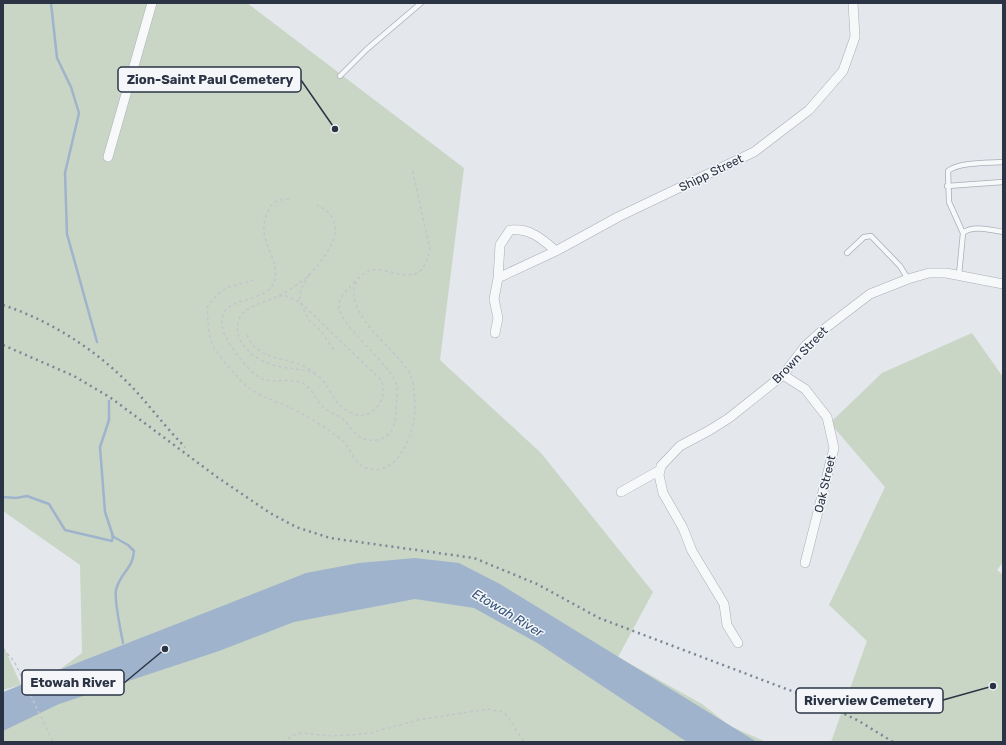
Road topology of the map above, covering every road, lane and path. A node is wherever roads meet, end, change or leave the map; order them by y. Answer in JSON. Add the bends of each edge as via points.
{"nodes":[{"id":1,"x":152,"y":3,"type":"edge"},
{"id":2,"x":421,"y":3,"type":"edge"},
{"id":3,"x":853,"y":3,"type":"edge"},
{"id":4,"x":340,"y":76,"type":"dead end"},
{"id":5,"x":108,"y":157,"type":"dead end"},
{"id":6,"x":1003,"y":162,"type":"edge"},
{"id":7,"x":412,"y":169,"type":"dead end"},
{"id":8,"x":1003,"y":182,"type":"edge"},
{"id":9,"x":947,"y":186,"type":"junction"},
{"id":10,"x":289,"y":199,"type":"dead end"},
{"id":11,"x":317,"y":205,"type":"dead end"},
{"id":12,"x":1003,"y":232,"type":"edge"},
{"id":13,"x":963,"y":233,"type":"junction"},
{"id":14,"x":556,"y":251,"type":"junction"},
{"id":15,"x":847,"y":253,"type":"dead end"},
{"id":16,"x":309,"y":275,"type":"junction"},
{"id":17,"x":959,"y":275,"type":"junction"},
{"id":18,"x":498,"y":278,"type":"junction"},
{"id":19,"x":908,"y":279,"type":"junction"},
{"id":20,"x":254,"y":280,"type":"dead end"},
{"id":21,"x":356,"y":280,"type":"junction"},
{"id":22,"x":1003,"y":284,"type":"edge"},
{"id":23,"x":278,"y":296,"type":"junction"},
{"id":24,"x":300,"y":302,"type":"junction"},
{"id":25,"x":495,"y":333,"type":"dead end"},
{"id":26,"x":247,"y":336,"type":"dead end"},
{"id":27,"x":334,"y":350,"type":"dead end"},
{"id":28,"x":317,"y":375,"type":"junction"},
{"id":29,"x":783,"y":375,"type":"junction"},
{"id":30,"x":660,"y":470,"type":"junction"},
{"id":31,"x":621,"y":492,"type":"dead end"},
{"id":32,"x":806,"y":563,"type":"dead end"},
{"id":33,"x":738,"y":644,"type":"dead end"},
{"id":34,"x":3,"y":649,"type":"edge"},
{"id":35,"x":53,"y":742,"type":"edge"},
{"id":36,"x":282,"y":742,"type":"edge"},
{"id":37,"x":524,"y":742,"type":"edge"}],
"edges":[{"from":1,"to":5,"type":"street"},
{"from":2,"to":4,"type":"lane"},
{"from":3,"to":14,"type":"street","name":"Shipp Street","via":[[855,37],[843,71],[809,110],[754,152],[618,217]]},
{"from":6,"to":9,"type":"lane","via":[[952,168],[948,171]]},
{"from":7,"to":21,"type":"path","via":[[430,249],[428,260],[424,267],[411,275],[372,270],[364,272]]},
{"from":8,"to":9,"type":"lane"},
{"from":9,"to":13,"type":"lane","via":[[949,202]]},
{"from":10,"to":21,"type":"path","via":[[278,200],[270,206],[265,216],[265,242],[275,269],[272,286],[264,292],[233,303],[226,310],[222,326],[225,335],[233,349],[258,377],[265,380],[290,380],[302,383],[312,389],[323,407],[347,422],[358,436],[378,440],[394,427],[397,385],[393,376],[374,353],[349,327],[338,308],[339,301]]},
{"from":11,"to":16,"type":"path","via":[[329,212],[336,232],[330,250]]},
{"from":12,"to":13,"type":"lane","via":[[967,229]]},
{"from":13,"to":17,"type":"lane"},
{"from":14,"to":18,"type":"street","name":"Shipp Street"},
{"from":14,"to":18,"type":"street","via":[[522,229],[510,230],[500,245]]},
{"from":15,"to":19,"type":"lane","via":[[864,237],[871,236],[900,266]]},
{"from":16,"to":23,"type":"path"},
{"from":16,"to":24,"type":"path","via":[[302,287]]},
{"from":17,"to":19,"type":"street","name":"Brown Street","via":[[929,273]]},
{"from":17,"to":22,"type":"street","name":"Brown Street"},
{"from":18,"to":25,"type":"street","via":[[494,299],[498,318]]},
{"from":19,"to":29,"type":"street","name":"Brown Street","via":[[870,294],[836,319],[806,345]]},
{"from":20,"to":21,"type":"path","via":[[220,291],[207,308],[212,342],[220,355],[249,388],[308,416],[344,442],[357,463],[375,470],[392,464],[406,445],[413,428],[414,388],[407,369],[375,335],[362,316],[353,290]]},
{"from":23,"to":24,"type":"path","via":[[286,296]]},
{"from":23,"to":28,"type":"path","via":[[245,311],[238,321],[238,336],[249,352],[258,359]]},
{"from":24,"to":27,"type":"path","via":[[309,320],[321,331]]},
{"from":24,"to":28,"type":"path","via":[[379,376],[383,390],[382,400],[367,415],[360,416],[348,412],[337,403]]},
{"from":26,"to":28,"type":"path","via":[[261,353],[298,362]]},
{"from":29,"to":30,"type":"street","name":"Brown Street","via":[[729,418],[680,446]]},
{"from":29,"to":32,"type":"street","name":"Oak Street","via":[[805,389],[827,417],[834,448]]},
{"from":30,"to":31,"type":"street"},
{"from":30,"to":33,"type":"street","via":[[663,493],[683,528],[692,551],[724,604],[727,625]]},
{"from":34,"to":35,"type":"path","via":[[14,662]]},
{"from":36,"to":37,"type":"path","via":[[292,735],[302,733],[350,736],[418,720],[488,709],[503,712]]}]}
